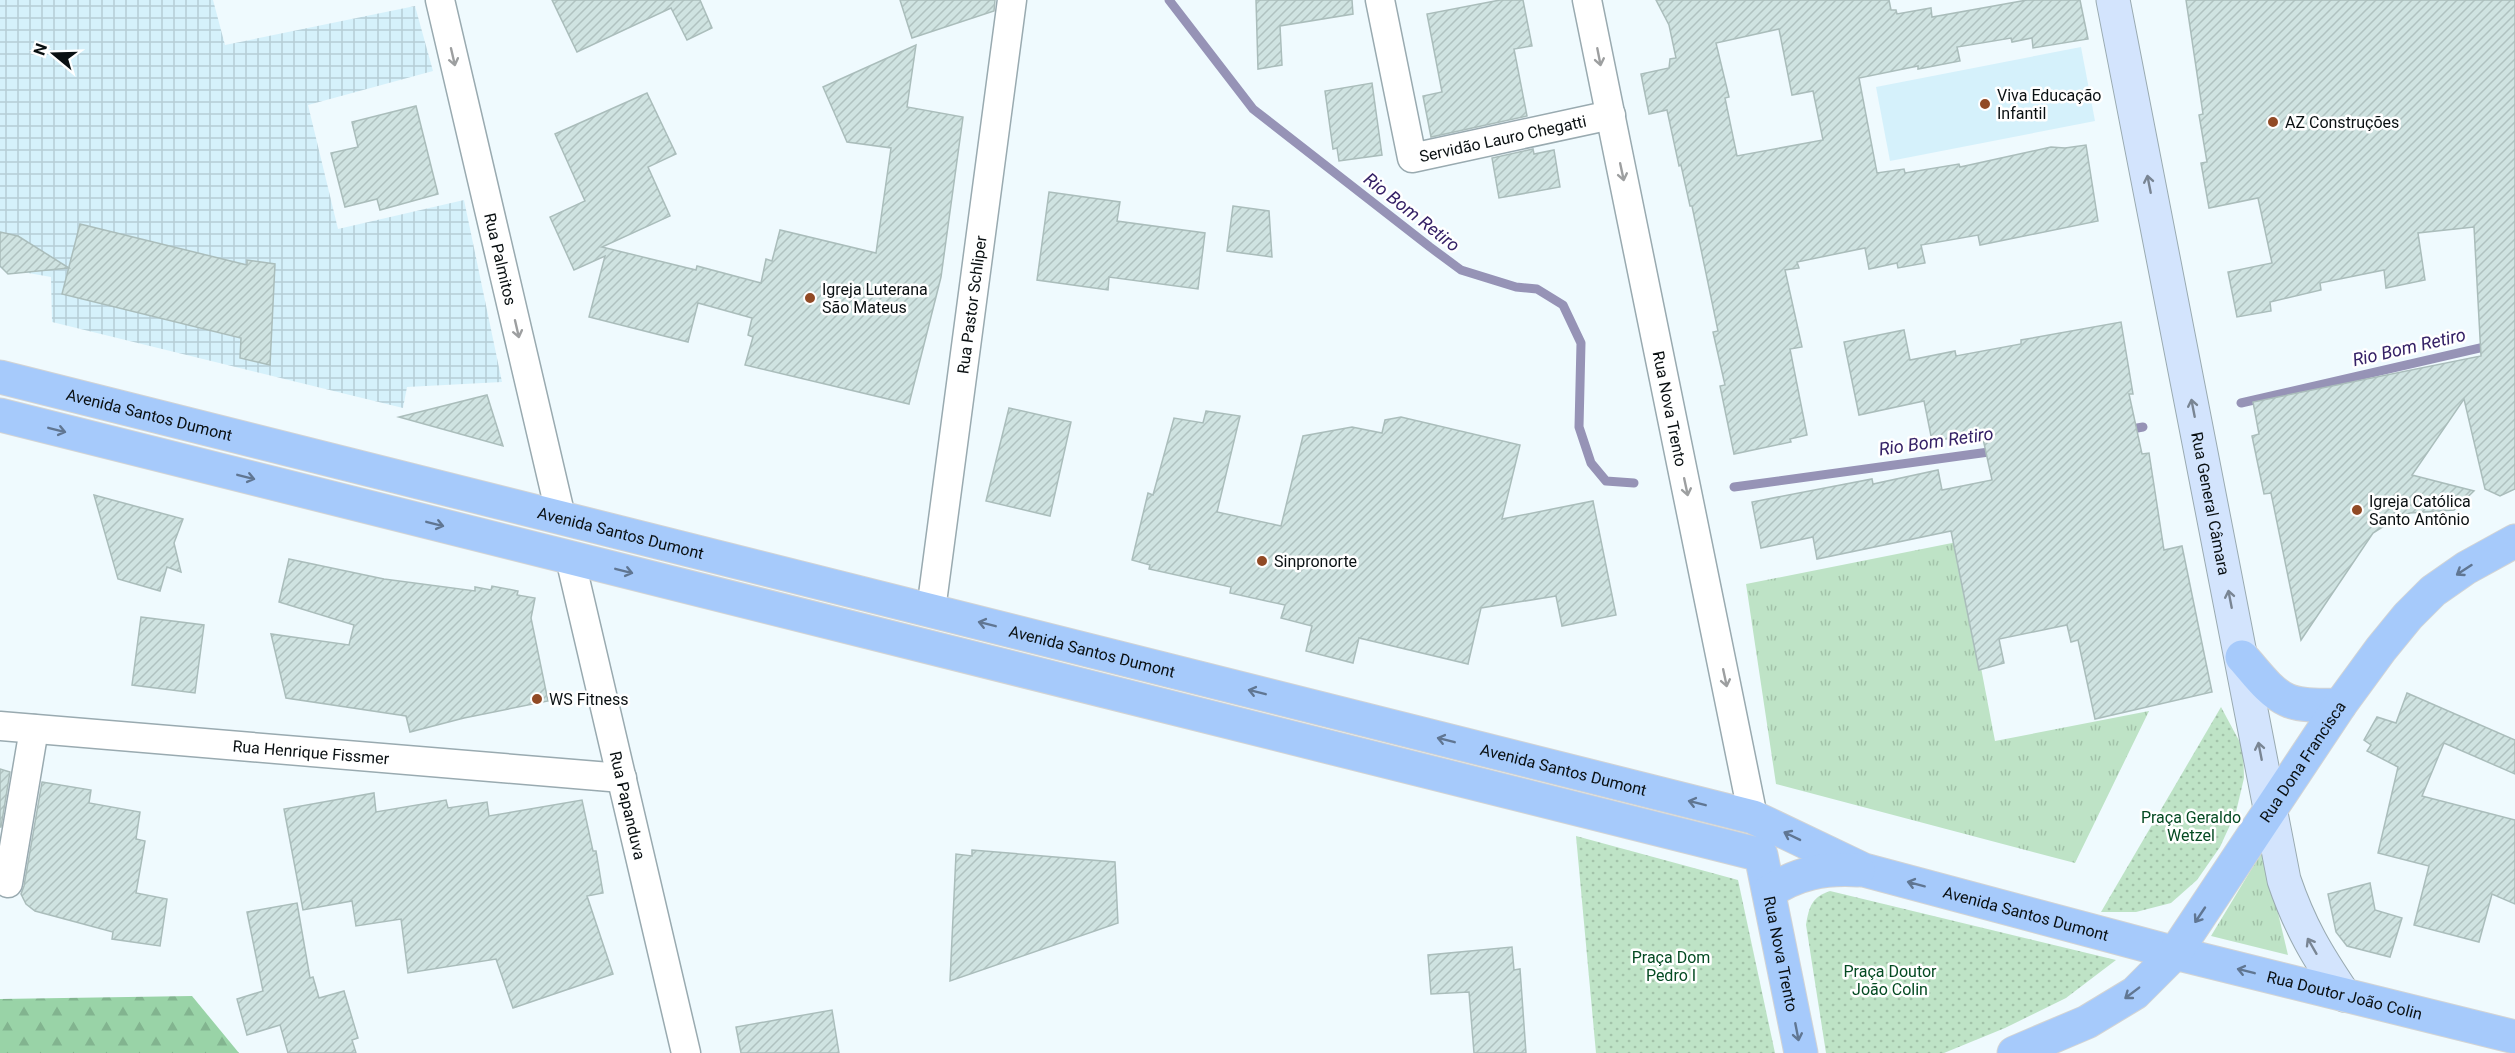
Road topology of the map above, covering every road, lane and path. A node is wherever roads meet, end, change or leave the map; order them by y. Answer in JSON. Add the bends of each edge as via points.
{"nodes":[{"id":1,"x":440,"y":0,"type":"edge"},
{"id":2,"x":1012,"y":0,"type":"edge"},
{"id":3,"x":1380,"y":0,"type":"edge"},
{"id":4,"x":1587,"y":0,"type":"edge"},
{"id":5,"x":2113,"y":0,"type":"edge"},
{"id":6,"x":1611,"y":115,"type":"junction"},
{"id":7,"x":0,"y":377,"type":"edge"},
{"id":8,"x":0,"y":416,"type":"edge"},
{"id":9,"x":561,"y":518,"type":"junction"},
{"id":10,"x":2515,"y":541,"type":"edge"},
{"id":11,"x":570,"y":558,"type":"junction"},
{"id":12,"x":931,"y":610,"type":"junction"},
{"id":13,"x":2242,"y":657,"type":"junction"},
{"id":14,"x":2340,"y":705,"type":"junction"},
{"id":15,"x":0,"y":726,"type":"edge"},
{"id":16,"x":34,"y":729,"type":"junction"},
{"id":17,"x":622,"y":778,"type":"junction"},
{"id":18,"x":2271,"y":808,"type":"junction"},
{"id":19,"x":1753,"y":817,"type":"junction"},
{"id":20,"x":1864,"y":870,"type":"junction"},
{"id":21,"x":8,"y":883,"type":"dead end"},
{"id":22,"x":1768,"y":892,"type":"junction"},
{"id":23,"x":2175,"y":953,"type":"junction"},
{"id":24,"x":2344,"y":995,"type":"junction"},
{"id":25,"x":2515,"y":1037,"type":"edge"},
{"id":26,"x":686,"y":1053,"type":"edge"},
{"id":27,"x":1801,"y":1053,"type":"edge"},
{"id":28,"x":2014,"y":1053,"type":"edge"}],
"edges":[{"from":1,"to":9,"type":"street","name":"Rua Palmitos","one_way":true},
{"from":2,"to":12,"type":"street","name":"Rua Pastor Schliper"},
{"from":3,"to":6,"type":"street","name":"Servidão Lauro Chegatti","via":[[1412,158]]},
{"from":4,"to":6,"type":"street","name":"Rua Nova Trento","one_way":true},
{"from":13,"to":5,"type":"main road","name":"Rua General Câmara","one_way":true},
{"from":6,"to":19,"type":"street","name":"Rua Nova Trento","one_way":true},
{"from":7,"to":9,"type":"main road","name":"Avenida Santos Dumont"},
{"from":8,"to":11,"type":"main road","one_way":true},
{"from":9,"to":12,"type":"main road","name":"Avenida Santos Dumont"},
{"from":10,"to":14,"type":"main road","name":"Rua Dona Francisca","one_way":true,"via":[[2433,591],[2380,649]]},
{"from":11,"to":17,"type":"street","name":"Rua Papanduva"},
{"from":11,"to":22,"type":"main road","name":"Rua Nova Trento","one_way":true,"via":[[1761,855]]},
{"from":19,"to":12,"type":"main road","name":"Avenida Santos Dumont","one_way":true},
{"from":13,"to":14,"type":"main road","via":[[2287,701]]},
{"from":18,"to":13,"type":"main road","name":"Rua General Câmara","one_way":true},
{"from":14,"to":18,"type":"main road","name":"Rua Dona Francisca"},
{"from":15,"to":16,"type":"street","name":"Rua Henrique Fissmer"},
{"from":16,"to":17,"type":"street","name":"Rua Henrique Fissmer"},
{"from":16,"to":21,"type":"street"},
{"from":17,"to":26,"type":"street","name":"Rua Papanduva"},
{"from":18,"to":23,"type":"main road","name":"Rua Dona Francisca","one_way":true},
{"from":24,"to":18,"type":"main road","name":"Rua General Câmara","one_way":true,"via":[[2311,946],[2294,909],[2284,880]]},
{"from":20,"to":19,"type":"main road","name":"Avenida Santos Dumont","one_way":true},
{"from":20,"to":22,"type":"main road","via":[[1809,872]]},
{"from":23,"to":20,"type":"main road","name":"Avenida Santos Dumont","one_way":true},
{"from":22,"to":27,"type":"main road","name":"Rua Nova Trento","one_way":true},
{"from":24,"to":23,"type":"main road","name":"Rua Doutor João Colin","one_way":true},
{"from":23,"to":28,"type":"main road","name":"Rua Dona Francisca","one_way":true,"via":[[2135,993],[2087,1022]]},
{"from":24,"to":25,"type":"main road","name":"Rua Doutor João Colin"}]}
